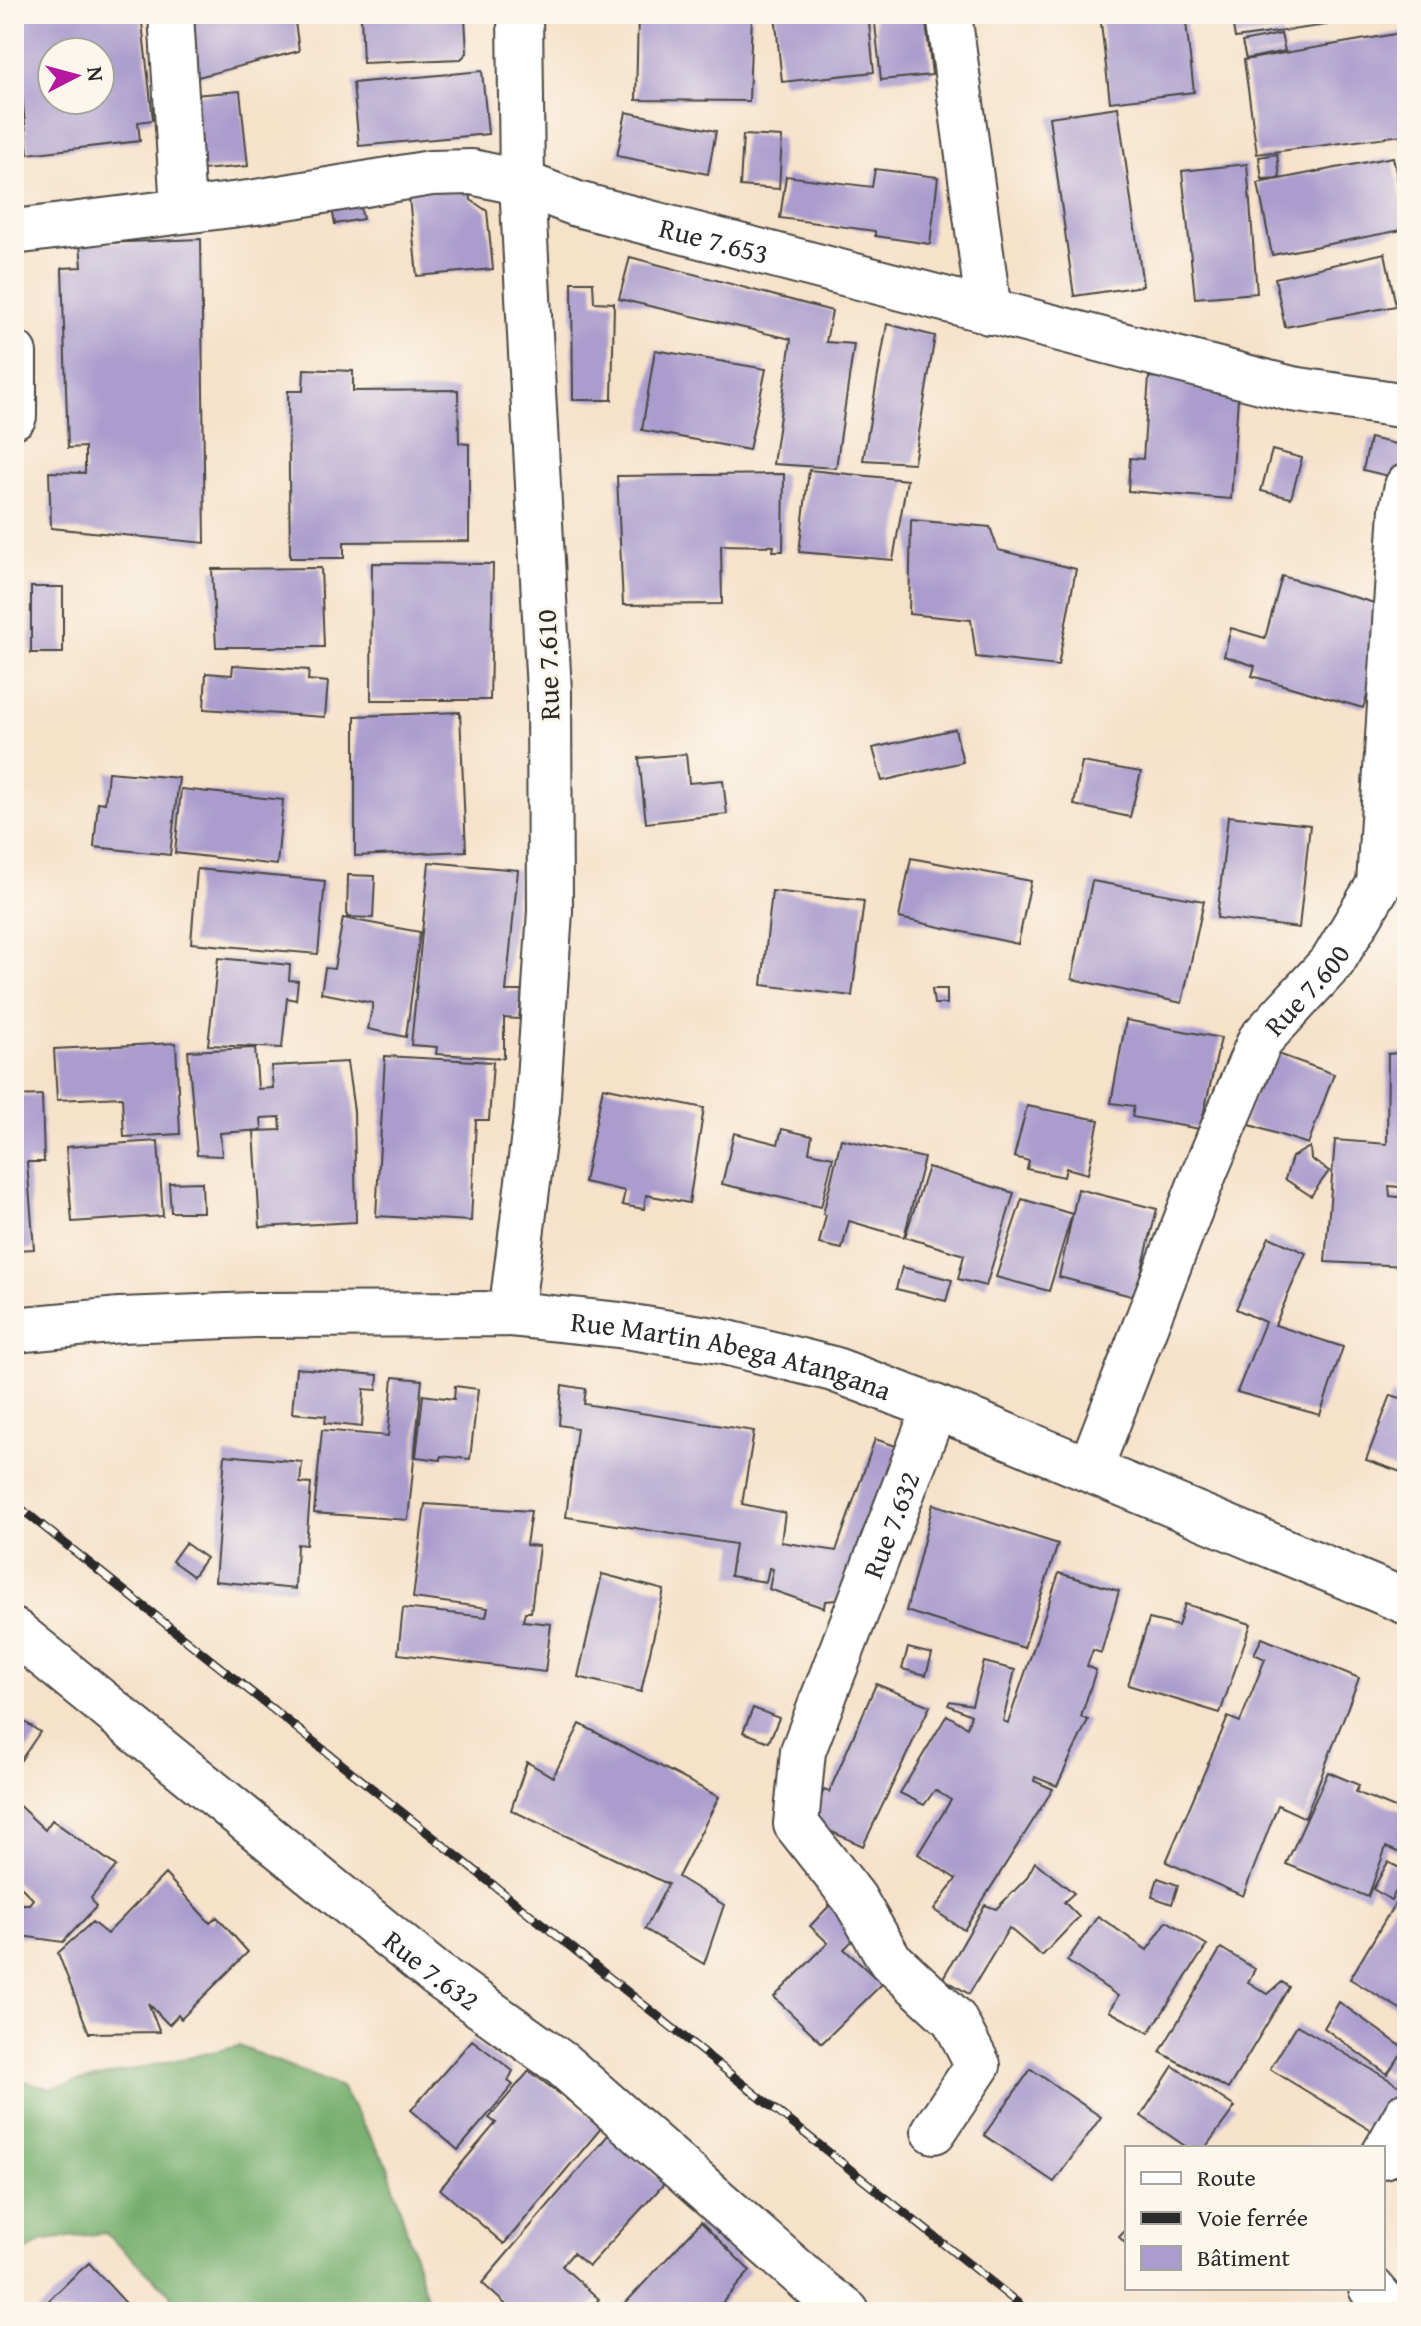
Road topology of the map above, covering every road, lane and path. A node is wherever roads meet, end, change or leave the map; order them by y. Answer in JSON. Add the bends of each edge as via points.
{"nodes":[{"id":1,"x":171,"y":14,"type":"edge"},
{"id":2,"x":520,"y":14,"type":"edge"},
{"id":3,"x":949,"y":14,"type":"edge"},
{"id":4,"x":522,"y":183,"type":"junction"},
{"id":5,"x":183,"y":209,"type":"junction"},
{"id":6,"x":14,"y":232,"type":"edge"},
{"id":7,"x":989,"y":312,"type":"junction"},
{"id":8,"x":14,"y":353,"type":"edge"},
{"id":9,"x":1407,"y":406,"type":"edge"},
{"id":10,"x":14,"y":416,"type":"edge"},
{"id":11,"x":1407,"y":486,"type":"edge"},
{"id":12,"x":511,"y":1314,"type":"junction"},
{"id":13,"x":18,"y":1326,"type":"edge"},
{"id":14,"x":935,"y":1407,"type":"junction"},
{"id":15,"x":1090,"y":1469,"type":"junction"},
{"id":16,"x":1407,"y":1602,"type":"edge"},
{"id":17,"x":14,"y":1631,"type":"edge"},
{"id":18,"x":1407,"y":2114,"type":"edge"},
{"id":19,"x":934,"y":2131,"type":"dead end"},
{"id":20,"x":1385,"y":2152,"type":"edge"},
{"id":21,"x":1373,"y":2290,"type":"edge"},
{"id":22,"x":847,"y":2312,"type":"edge"},
{"id":23,"x":1392,"y":2312,"type":"edge"}],
"edges":[{"from":1,"to":5,"type":"street"},
{"from":2,"to":4,"type":"street","name":"Rue 7.610"},
{"from":3,"to":7,"type":"street"},
{"from":4,"to":5,"type":"street","name":"Rue 7.653","via":[[472,172],[431,173]]},
{"from":4,"to":7,"type":"street","name":"Rue 7.653","via":[[577,204]]},
{"from":4,"to":12,"type":"street","name":"Rue 7.610","via":[[549,692],[550,911],[537,1111]]},
{"from":5,"to":6,"type":"street","name":"Rue 7.653"},
{"from":7,"to":9,"type":"street","name":"Rue 7.653","via":[[1292,389]]},
{"from":8,"to":10,"type":"street"},
{"from":11,"to":15,"type":"street","name":"Rue 7.600","via":[[1379,884],[1333,961],[1260,1040]]},
{"from":12,"to":13,"type":"street","name":"Rue Martin Abega Atangana","via":[[255,1315]]},
{"from":12,"to":14,"type":"street","name":"Rue Martin Abega Atangana","via":[[720,1341],[833,1369]]},
{"from":14,"to":15,"type":"street","name":"Rue Martin Abega Atangana"},
{"from":14,"to":19,"type":"street","name":"Rue 7.632","via":[[803,1751],[796,1824],[854,1898],[890,1960],[954,2019],[978,2065]]},
{"from":15,"to":16,"type":"street","name":"Rue Martin Abega Atangana"},
{"from":17,"to":22,"type":"street","name":"Rue 7.632","via":[[436,1974],[562,2064]]},
{"from":18,"to":20,"type":"street"},
{"from":21,"to":23,"type":"street"}]}
